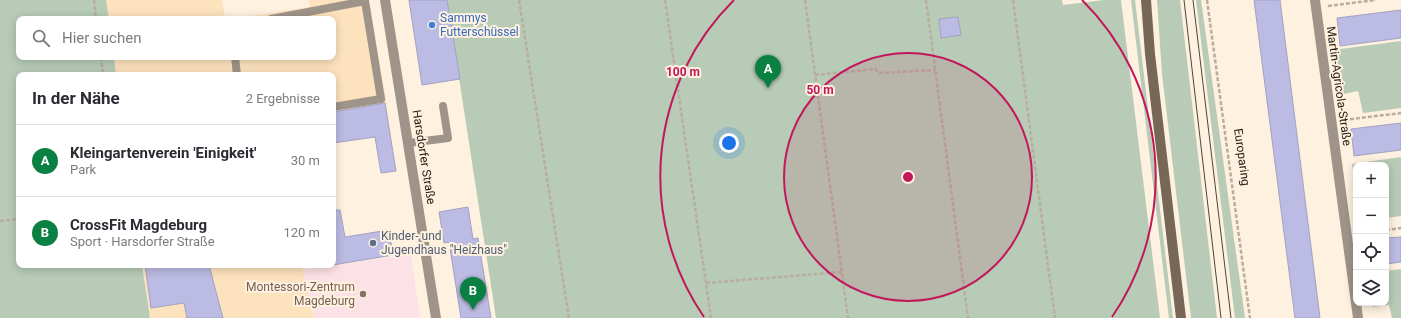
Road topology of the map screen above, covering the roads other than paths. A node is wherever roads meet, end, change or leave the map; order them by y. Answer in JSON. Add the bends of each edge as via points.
{"nodes":[{"id":1,"x":386,"y":0,"type":"edge"},
{"id":2,"x":1146,"y":0,"type":"edge"},
{"id":3,"x":1315,"y":4,"type":"edge"},
{"id":4,"x":288,"y":16,"type":"edge"},
{"id":5,"x":235,"y":60,"type":"edge"},
{"id":6,"x":237,"y":72,"type":"edge"},
{"id":7,"x":443,"y":106,"type":"dead end"},
{"id":8,"x":336,"y":107,"type":"edge"},
{"id":9,"x":409,"y":143,"type":"junction"},
{"id":10,"x":436,"y":318,"type":"edge"},
{"id":11,"x":1181,"y":318,"type":"edge"},
{"id":12,"x":1358,"y":318,"type":"edge"}],
"edges":[{"from":1,"to":9,"type":"street","name":"Harsdorfer Straße"},
{"from":2,"to":11,"type":"main road"},
{"from":3,"to":12,"type":"street","name":"Martin-Agricola-Straße"},
{"from":4,"to":8,"type":"lane","via":[[365,2],[381,100]]},
{"from":5,"to":6,"type":"lane"},
{"from":7,"to":9,"type":"lane","via":[[448,138]]},
{"from":9,"to":10,"type":"street","name":"Harsdorfer Straße"}]}
